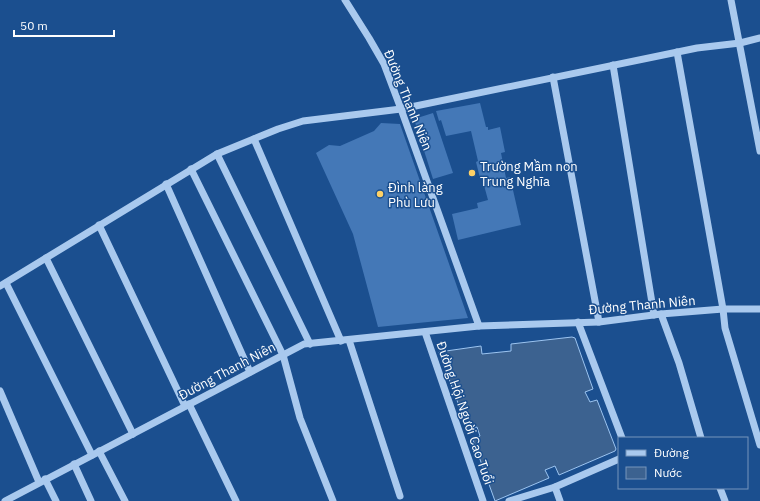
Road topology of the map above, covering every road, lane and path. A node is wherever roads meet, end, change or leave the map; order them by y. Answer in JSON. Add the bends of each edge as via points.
{"nodes":[{"id":1,"x":345,"y":0,"type":"edge"},
{"id":2,"x":732,"y":0,"type":"edge"},
{"id":3,"x":760,"y":38,"type":"edge"},
{"id":4,"x":740,"y":42,"type":"junction"},
{"id":5,"x":677,"y":52,"type":"junction"},
{"id":6,"x":613,"y":65,"type":"junction"},
{"id":7,"x":553,"y":77,"type":"junction"},
{"id":8,"x":402,"y":109,"type":"junction"},
{"id":9,"x":254,"y":139,"type":"junction"},
{"id":10,"x":760,"y":151,"type":"edge"},
{"id":11,"x":217,"y":154,"type":"junction"},
{"id":12,"x":191,"y":169,"type":"junction"},
{"id":13,"x":166,"y":184,"type":"junction"},
{"id":14,"x":99,"y":226,"type":"junction"},
{"id":15,"x":46,"y":258,"type":"junction"},
{"id":16,"x":3,"y":284,"type":"edge"},
{"id":17,"x":723,"y":309,"type":"junction"},
{"id":18,"x":760,"y":309,"type":"edge"},
{"id":19,"x":658,"y":314,"type":"junction"},
{"id":20,"x":578,"y":322,"type":"junction"},
{"id":21,"x":599,"y":322,"type":"junction"},
{"id":22,"x":479,"y":326,"type":"junction"},
{"id":23,"x":425,"y":332,"type":"junction"},
{"id":24,"x":345,"y":340,"type":"junction"},
{"id":25,"x":310,"y":344,"type":"junction"},
{"id":26,"x":283,"y":355,"type":"junction"},
{"id":27,"x":250,"y":372,"type":"junction"},
{"id":28,"x":0,"y":391,"type":"edge"},
{"id":29,"x":187,"y":405,"type":"junction"},
{"id":30,"x":133,"y":434,"type":"junction"},
{"id":31,"x":622,"y":437,"type":"edge"},
{"id":32,"x":701,"y":437,"type":"edge"},
{"id":33,"x":760,"y":445,"type":"edge"},
{"id":34,"x":99,"y":451,"type":"junction"},
{"id":35,"x":92,"y":455,"type":"junction"},
{"id":36,"x":618,"y":459,"type":"edge"},
{"id":37,"x":74,"y":464,"type":"junction"},
{"id":38,"x":42,"y":481,"type":"junction"},
{"id":39,"x":555,"y":487,"type":"junction"},
{"id":40,"x":720,"y":489,"type":"edge"},
{"id":41,"x":400,"y":496,"type":"dead end"},
{"id":42,"x":7,"y":500,"type":"edge"},
{"id":43,"x":56,"y":501,"type":"edge"},
{"id":44,"x":91,"y":501,"type":"edge"},
{"id":45,"x":124,"y":501,"type":"edge"},
{"id":46,"x":236,"y":501,"type":"edge"},
{"id":47,"x":333,"y":501,"type":"edge"},
{"id":48,"x":483,"y":501,"type":"edge"},
{"id":49,"x":509,"y":501,"type":"edge"},
{"id":50,"x":560,"y":501,"type":"edge"},
{"id":51,"x":726,"y":501,"type":"edge"}],
"edges":[{"from":1,"to":8,"type":"street","name":"Đường Thanh Niên","via":[[384,64]]},
{"from":2,"to":4,"type":"street"},
{"from":3,"to":4,"type":"street"},
{"from":4,"to":5,"type":"street"},
{"from":4,"to":10,"type":"street"},
{"from":5,"to":6,"type":"street"},
{"from":5,"to":17,"type":"street"},
{"from":6,"to":7,"type":"street"},
{"from":6,"to":19,"type":"street"},
{"from":7,"to":8,"type":"street"},
{"from":7,"to":21,"type":"street"},
{"from":8,"to":9,"type":"street","via":[[304,121]]},
{"from":8,"to":22,"type":"street","name":"Đường Thanh Niên"},
{"from":9,"to":11,"type":"street"},
{"from":9,"to":24,"type":"street"},
{"from":11,"to":12,"type":"street"},
{"from":11,"to":25,"type":"street"},
{"from":12,"to":13,"type":"street"},
{"from":12,"to":26,"type":"street"},
{"from":13,"to":14,"type":"street"},
{"from":13,"to":27,"type":"street"},
{"from":14,"to":15,"type":"street"},
{"from":14,"to":29,"type":"street"},
{"from":15,"to":16,"type":"street"},
{"from":15,"to":30,"type":"street"},
{"from":16,"to":35,"type":"street"},
{"from":17,"to":18,"type":"street","name":"Đường Thanh Niên"},
{"from":17,"to":19,"type":"street","name":"Đường Thanh Niên"},
{"from":17,"to":33,"type":"street","via":[[725,328]]},
{"from":19,"to":21,"type":"street","name":"Đường Thanh Niên"},
{"from":19,"to":32,"type":"street","via":[[679,362]]},
{"from":20,"to":21,"type":"street","name":"Đường Thanh Niên"},
{"from":20,"to":22,"type":"street","name":"Đường Thanh Niên"},
{"from":20,"to":31,"type":"street"},
{"from":22,"to":23,"type":"street","name":"Đường Thanh Niên"},
{"from":23,"to":24,"type":"street","name":"Đường Thanh Niên"},
{"from":23,"to":48,"type":"street","name":"Đường Hội Người Cao Tuổi"},
{"from":24,"to":25,"type":"street","name":"Đường Thanh Niên"},
{"from":24,"to":41,"type":"street"},
{"from":25,"to":26,"type":"street","name":"Đường Thanh Niên","via":[[304,344]]},
{"from":26,"to":27,"type":"street","name":"Đường Thanh Niên"},
{"from":26,"to":47,"type":"street","via":[[300,418]]},
{"from":27,"to":29,"type":"street","name":"Đường Thanh Niên"},
{"from":28,"to":38,"type":"street"},
{"from":29,"to":30,"type":"street","name":"Đường Thanh Niên"},
{"from":29,"to":46,"type":"street"},
{"from":30,"to":34,"type":"street","name":"Đường Thanh Niên"},
{"from":34,"to":35,"type":"street","name":"Đường Thanh Niên"},
{"from":34,"to":45,"type":"street"},
{"from":35,"to":37,"type":"street","name":"Đường Thanh Niên"},
{"from":36,"to":39,"type":"street"},
{"from":37,"to":38,"type":"street","name":"Đường Thanh Niên"},
{"from":37,"to":44,"type":"street"},
{"from":38,"to":42,"type":"street","name":"Đường Thanh Niên"},
{"from":38,"to":43,"type":"street"},
{"from":39,"to":49,"type":"street"},
{"from":39,"to":50,"type":"street"},
{"from":40,"to":51,"type":"street"}]}
